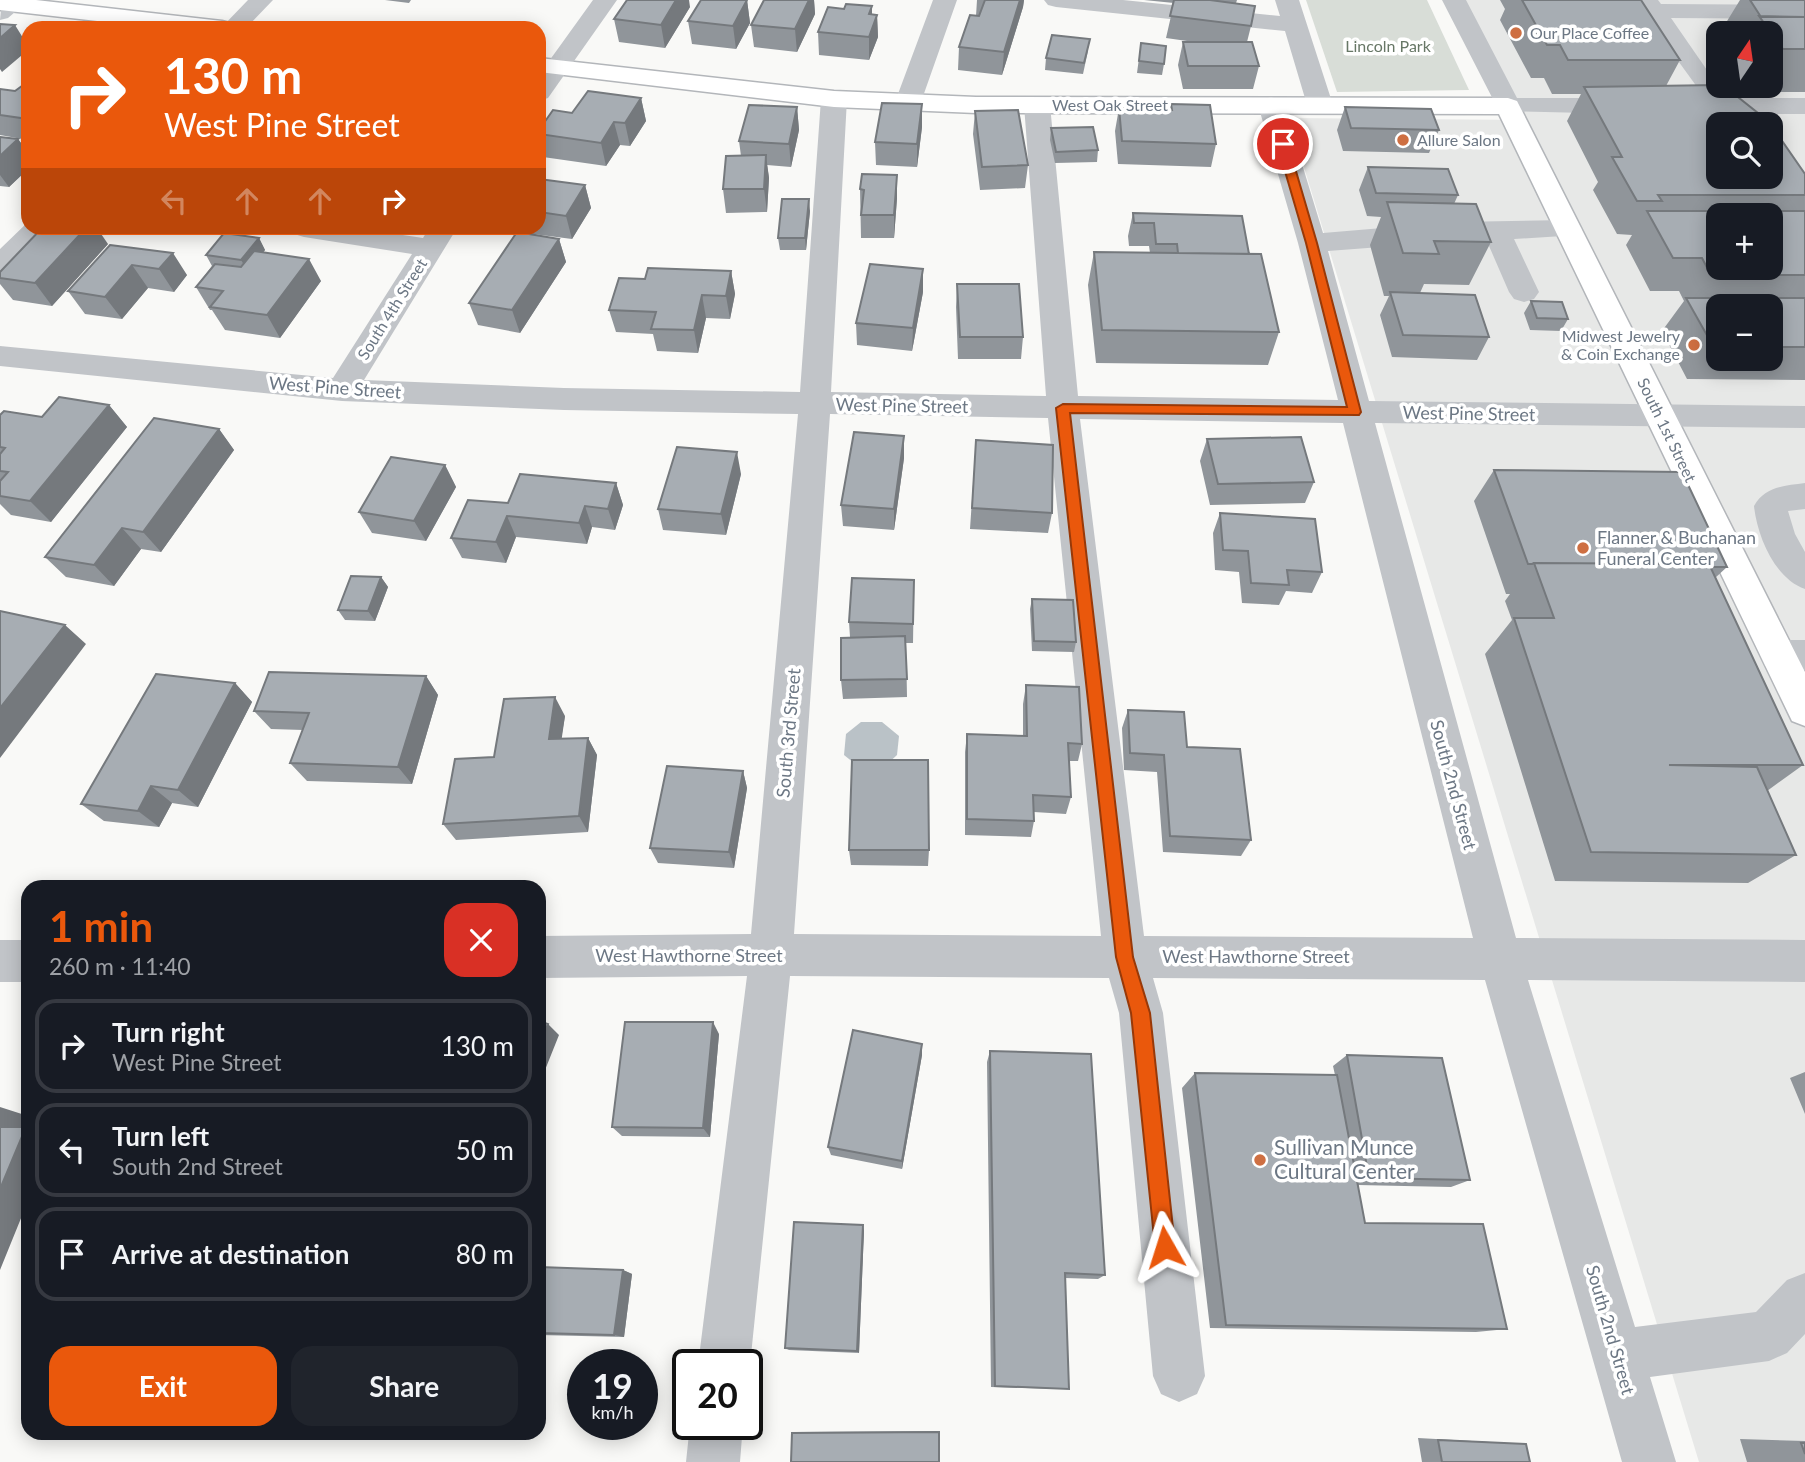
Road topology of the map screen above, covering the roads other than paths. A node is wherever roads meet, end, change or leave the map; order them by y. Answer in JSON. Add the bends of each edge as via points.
{"nodes":[{"id":1,"x":261,"y":0,"type":"edge"},
{"id":2,"x":605,"y":0,"type":"edge"},
{"id":3,"x":945,"y":0,"type":"edge"},
{"id":4,"x":1056,"y":0,"type":"edge"},
{"id":5,"x":1286,"y":0,"type":"edge"},
{"id":6,"x":1454,"y":0,"type":"edge"},
{"id":7,"x":7,"y":5,"type":"edge"},
{"id":8,"x":1650,"y":6,"type":"edge"},
{"id":9,"x":1805,"y":12,"type":"edge"},
{"id":10,"x":157,"y":21,"type":"edge"},
{"id":11,"x":240,"y":21,"type":"edge"},
{"id":12,"x":1294,"y":24,"type":"junction"},
{"id":13,"x":549,"y":66,"type":"edge"},
{"id":14,"x":834,"y":99,"type":"junction"},
{"id":15,"x":908,"y":102,"type":"junction"},
{"id":16,"x":1037,"y":105,"type":"junction"},
{"id":17,"x":1271,"y":105,"type":"junction"},
{"id":18,"x":1320,"y":105,"type":"junction"},
{"id":19,"x":1508,"y":106,"type":"junction"},
{"id":20,"x":1651,"y":106,"type":"edge"},
{"id":21,"x":1679,"y":106,"type":"edge"},
{"id":22,"x":1726,"y":106,"type":"junction"},
{"id":23,"x":1805,"y":107,"type":"edge"},
{"id":24,"x":1734,"y":112,"type":"edge"},
{"id":25,"x":0,"y":148,"type":"edge"},
{"id":26,"x":21,"y":151,"type":"edge"},
{"id":27,"x":1568,"y":229,"type":"junction"},
{"id":28,"x":1496,"y":230,"type":"junction"},
{"id":29,"x":31,"y":235,"type":"edge"},
{"id":30,"x":396,"y":235,"type":"edge"},
{"id":31,"x":436,"y":238,"type":"edge"},
{"id":32,"x":1312,"y":243,"type":"junction"},
{"id":33,"x":0,"y":266,"type":"edge"},
{"id":34,"x":1524,"y":292,"type":"dead end"},
{"id":35,"x":0,"y":356,"type":"edge"},
{"id":36,"x":342,"y":390,"type":"junction"},
{"id":37,"x":815,"y":404,"type":"junction"},
{"id":38,"x":1063,"y":408,"type":"junction"},
{"id":39,"x":1354,"y":412,"type":"junction"},
{"id":40,"x":1661,"y":417,"type":"junction"},
{"id":41,"x":1805,"y":417,"type":"edge"},
{"id":42,"x":1805,"y":496,"type":"edge"},
{"id":43,"x":1805,"y":575,"type":"edge"},
{"id":44,"x":1791,"y":655,"type":"edge"},
{"id":45,"x":1805,"y":710,"type":"edge"},
{"id":46,"x":771,"y":955,"type":"junction"},
{"id":47,"x":546,"y":957,"type":"edge"},
{"id":48,"x":1125,"y":957,"type":"junction"},
{"id":49,"x":1500,"y":958,"type":"junction"},
{"id":50,"x":0,"y":961,"type":"edge"},
{"id":51,"x":21,"y":961,"type":"edge"},
{"id":52,"x":1805,"y":961,"type":"edge"},
{"id":53,"x":1805,"y":1298,"type":"edge"},
{"id":54,"x":726,"y":1349,"type":"edge"},
{"id":55,"x":1618,"y":1355,"type":"junction"},
{"id":56,"x":1178,"y":1376,"type":"dead end"},
{"id":57,"x":715,"y":1440,"type":"edge"},
{"id":58,"x":713,"y":1462,"type":"edge"},
{"id":59,"x":1649,"y":1462,"type":"edge"}],
"edges":[{"from":1,"to":11,"type":"street"},
{"from":2,"to":13,"type":"street"},
{"from":3,"to":15,"type":"street"},
{"from":4,"to":12,"type":"street"},
{"from":5,"to":12,"type":"street"},
{"from":6,"to":19,"type":"street","name":"South 1st Street"},
{"from":7,"to":10,"type":"main road"},
{"from":8,"to":9,"type":"street"},
{"from":8,"to":22,"type":"street"},
{"from":12,"to":18,"type":"street"},
{"from":13,"to":14,"type":"main road","name":"West Oak Street"},
{"from":14,"to":15,"type":"main road","name":"West Oak Street"},
{"from":14,"to":37,"type":"street","name":"South 3rd Street"},
{"from":15,"to":16,"type":"main road","name":"West Oak Street"},
{"from":16,"to":17,"type":"main road","name":"West Oak Street"},
{"from":16,"to":38,"type":"street"},
{"from":17,"to":18,"type":"main road","name":"West Oak Street"},
{"from":17,"to":32,"type":"street","name":"South 2nd Street"},
{"from":18,"to":19,"type":"main road","name":"West Oak Street"},
{"from":19,"to":20,"type":"street","name":"West Oak Street"},
{"from":19,"to":27,"type":"main road","name":"South 1st Street"},
{"from":21,"to":22,"type":"street"},
{"from":22,"to":23,"type":"street"},
{"from":22,"to":24,"type":"street"},
{"from":25,"to":26,"type":"street"},
{"from":27,"to":28,"type":"street"},
{"from":27,"to":40,"type":"main road","name":"South 1st Street"},
{"from":28,"to":32,"type":"street"},
{"from":28,"to":34,"type":"street"},
{"from":29,"to":33,"type":"street"},
{"from":30,"to":31,"type":"street"},
{"from":31,"to":36,"type":"street","name":"South 4th Street"},
{"from":32,"to":39,"type":"street","name":"South 2nd Street"},
{"from":35,"to":36,"type":"street","name":"West Pine Street"},
{"from":36,"to":37,"type":"street","name":"West Pine Street"},
{"from":37,"to":38,"type":"street","name":"West Pine Street"},
{"from":37,"to":46,"type":"street","name":"South 3rd Street"},
{"from":38,"to":39,"type":"street","name":"West Pine Street"},
{"from":38,"to":48,"type":"street"},
{"from":39,"to":40,"type":"street","name":"West Pine Street"},
{"from":39,"to":49,"type":"street","name":"South 2nd Street"},
{"from":40,"to":41,"type":"street","name":"West Pine Street"},
{"from":40,"to":44,"type":"main road","name":"South 1st Street"},
{"from":42,"to":43,"type":"street","via":[[1780,499],[1771,506],[1771,518],[1796,568]]},
{"from":44,"to":45,"type":"main road","name":"South 1st Street"},
{"from":46,"to":47,"type":"street","name":"West Hawthorne Street"},
{"from":46,"to":48,"type":"street","name":"West Hawthorne Street"},
{"from":46,"to":54,"type":"street","name":"South 3rd Street"},
{"from":48,"to":49,"type":"street","name":"West Hawthorne Street"},
{"from":48,"to":56,"type":"street","via":[[1141,1013]]},
{"from":49,"to":52,"type":"street","name":"West Hawthorne Street"},
{"from":49,"to":55,"type":"street","name":"South 2nd Street"},
{"from":50,"to":51,"type":"street"},
{"from":53,"to":55,"type":"street","via":[[1769,1335]]},
{"from":55,"to":59,"type":"street","name":"South 2nd Street"},
{"from":57,"to":58,"type":"street"}]}
